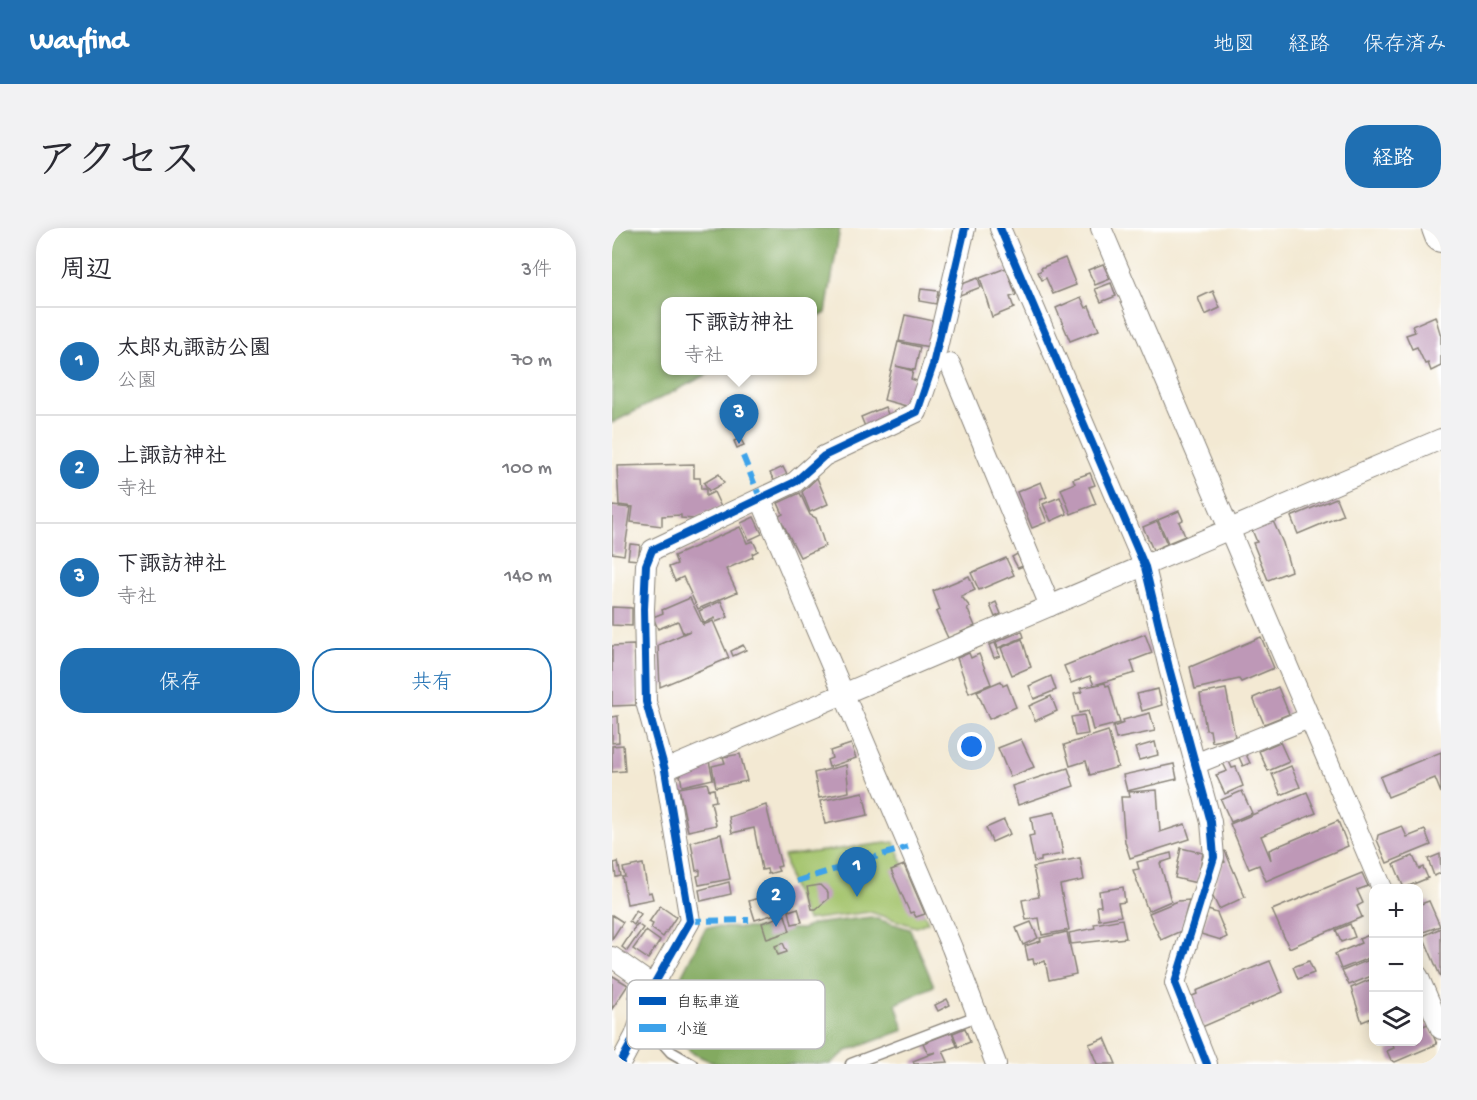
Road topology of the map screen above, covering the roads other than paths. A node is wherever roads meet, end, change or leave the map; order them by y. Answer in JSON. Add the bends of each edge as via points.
{"nodes":[{"id":1,"x":965,"y":228,"type":"edge"},
{"id":2,"x":1000,"y":228,"type":"edge"},
{"id":3,"x":1101,"y":228,"type":"edge"},
{"id":4,"x":1438,"y":228,"type":"edge"},
{"id":5,"x":1441,"y":236,"type":"edge"},
{"id":6,"x":950,"y":364,"type":"dead end"},
{"id":7,"x":1441,"y":439,"type":"edge"},
{"id":8,"x":761,"y":500,"type":"junction"},
{"id":9,"x":1229,"y":530,"type":"junction"},
{"id":10,"x":1144,"y":567,"type":"junction"},
{"id":11,"x":1050,"y":606,"type":"junction"},
{"id":12,"x":844,"y":696,"type":"junction"},
{"id":13,"x":1309,"y":718,"type":"junction"},
{"id":14,"x":1195,"y":764,"type":"junction"},
{"id":15,"x":665,"y":770,"type":"junction"},
{"id":16,"x":1380,"y":884,"type":"edge"},
{"id":17,"x":612,"y":957,"type":"edge"},
{"id":18,"x":645,"y":980,"type":"edge"},
{"id":19,"x":656,"y":980,"type":"edge"},
{"id":20,"x":1423,"y":986,"type":"edge"},
{"id":21,"x":977,"y":1016,"type":"junction"},
{"id":22,"x":1441,"y":1029,"type":"edge"},
{"id":23,"x":627,"y":1049,"type":"edge"},
{"id":24,"x":667,"y":1049,"type":"edge"},
{"id":25,"x":620,"y":1064,"type":"edge"},
{"id":26,"x":692,"y":1064,"type":"edge"},
{"id":27,"x":851,"y":1064,"type":"edge"},
{"id":28,"x":996,"y":1064,"type":"edge"},
{"id":29,"x":1207,"y":1064,"type":"edge"}],
"edges":[{"from":1,"to":8,"type":"street","via":[[933,364],[917,412],[824,456],[795,482]]},
{"from":2,"to":10,"type":"street"},
{"from":3,"to":9,"type":"street"},
{"from":4,"to":5,"type":"main road"},
{"from":6,"to":11,"type":"street"},
{"from":7,"to":9,"type":"street"},
{"from":8,"to":12,"type":"street"},
{"from":8,"to":15,"type":"street","via":[[652,550],[646,565],[646,702]]},
{"from":9,"to":10,"type":"street"},
{"from":9,"to":13,"type":"street"},
{"from":10,"to":11,"type":"street"},
{"from":10,"to":14,"type":"street"},
{"from":11,"to":12,"type":"street"},
{"from":12,"to":15,"type":"street"},
{"from":12,"to":21,"type":"street","via":[[952,948]]},
{"from":13,"to":14,"type":"street"},
{"from":13,"to":16,"type":"street"},
{"from":14,"to":29,"type":"street","via":[[1211,822],[1214,857],[1175,984]]},
{"from":15,"to":19,"type":"street","via":[[690,921]]},
{"from":17,"to":18,"type":"street"},
{"from":20,"to":22,"type":"street"},
{"from":21,"to":27,"type":"lane"},
{"from":21,"to":28,"type":"street"},
{"from":23,"to":25,"type":"street"},
{"from":24,"to":26,"type":"lane"}]}
